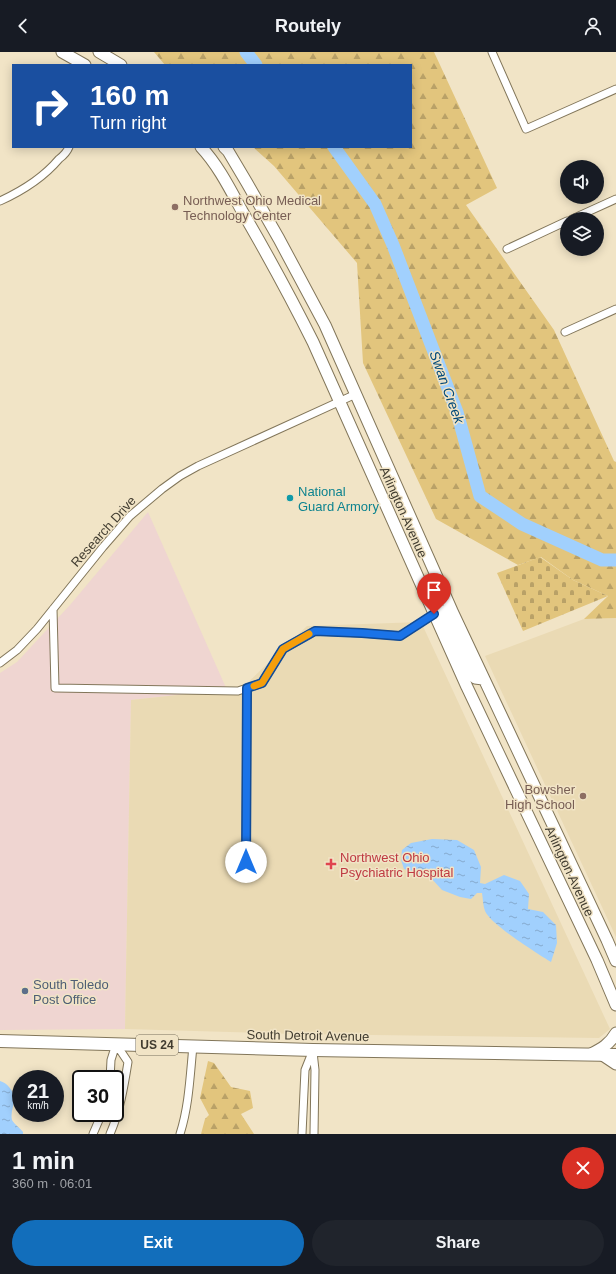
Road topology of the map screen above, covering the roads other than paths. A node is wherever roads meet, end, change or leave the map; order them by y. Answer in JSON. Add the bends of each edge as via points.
{"nodes":[{"id":1,"x":62,"y":52,"type":"edge"},
{"id":2,"x":99,"y":52,"type":"edge"},
{"id":3,"x":492,"y":52,"type":"edge"},
{"id":4,"x":83,"y":64,"type":"edge"},
{"id":5,"x":119,"y":64,"type":"edge"},
{"id":6,"x":616,"y":89,"type":"edge"},
{"id":7,"x":70,"y":148,"type":"edge"},
{"id":8,"x":202,"y":148,"type":"edge"},
{"id":9,"x":225,"y":148,"type":"edge"},
{"id":10,"x":616,"y":199,"type":"edge"},
{"id":11,"x":0,"y":201,"type":"edge"},
{"id":12,"x":587,"y":212,"type":"edge"},
{"id":13,"x":560,"y":224,"type":"edge"},
{"id":14,"x":507,"y":249,"type":"dead end"},
{"id":15,"x":616,"y":309,"type":"edge"},
{"id":16,"x":565,"y":332,"type":"dead end"},
{"id":17,"x":356,"y":394,"type":"junction"},
{"id":18,"x":339,"y":402,"type":"junction"},
{"id":19,"x":381,"y":496,"type":"junction"},
{"id":20,"x":53,"y":609,"type":"junction"},
{"id":21,"x":434,"y":614,"type":"junction"},
{"id":22,"x":0,"y":663,"type":"edge"},
{"id":23,"x":484,"y":679,"type":"junction"},
{"id":24,"x":247,"y":688,"type":"junction"},
{"id":25,"x":246,"y":862,"type":"dead end"},
{"id":26,"x":616,"y":962,"type":"edge"},
{"id":27,"x":616,"y":1005,"type":"edge"},
{"id":28,"x":616,"y":1033,"type":"edge"},
{"id":29,"x":0,"y":1041,"type":"edge"},
{"id":30,"x":116,"y":1044,"type":"junction"},
{"id":31,"x":193,"y":1046,"type":"junction"},
{"id":32,"x":313,"y":1050,"type":"junction"},
{"id":33,"x":596,"y":1054,"type":"junction"},
{"id":34,"x":616,"y":1054,"type":"edge"},
{"id":35,"x":616,"y":1064,"type":"edge"},
{"id":36,"x":110,"y":1070,"type":"edge"},
{"id":37,"x":98,"y":1122,"type":"edge"},
{"id":38,"x":93,"y":1134,"type":"edge"},
{"id":39,"x":110,"y":1134,"type":"edge"},
{"id":40,"x":180,"y":1134,"type":"edge"},
{"id":41,"x":302,"y":1134,"type":"edge"},
{"id":42,"x":314,"y":1134,"type":"edge"}],
"edges":[{"from":1,"to":4,"type":"street"},
{"from":2,"to":5,"type":"street"},
{"from":3,"to":6,"type":"street","via":[[526,129]]},
{"from":7,"to":11,"type":"street","via":[[36,181]]},
{"from":8,"to":18,"type":"street","name":"Arlington Avenue","via":[[228,186],[291,298]]},
{"from":9,"to":17,"type":"street","name":"Arlington Avenue","via":[[312,300]]},
{"from":10,"to":12,"type":"street"},
{"from":13,"to":14,"type":"street"},
{"from":15,"to":16,"type":"street"},
{"from":17,"to":18,"type":"street","name":"Research Drive"},
{"from":17,"to":23,"type":"street","name":"Arlington Avenue"},
{"from":18,"to":19,"type":"street","name":"Arlington Avenue"},
{"from":18,"to":20,"type":"street","name":"Research Drive","via":[[198,466],[162,489],[130,516]]},
{"from":19,"to":21,"type":"street","name":"Arlington Avenue"},
{"from":19,"to":23,"type":"street","via":[[409,543],[469,671],[475,678]]},
{"from":20,"to":22,"type":"street","name":"Research Drive","via":[[17,650]]},
{"from":20,"to":24,"type":"street","via":[[55,688],[238,691]]},
{"from":21,"to":24,"type":"street","via":[[400,636],[315,631],[283,649],[262,683]]},
{"from":21,"to":27,"type":"street","name":"Arlington Avenue"},
{"from":23,"to":26,"type":"street","name":"Arlington Avenue"},
{"from":24,"to":25,"type":"street"},
{"from":28,"to":33,"type":"street"},
{"from":29,"to":30,"type":"main road","name":"South Detroit Avenue","number":"US 24"},
{"from":30,"to":31,"type":"main road","name":"South Detroit Avenue","number":"US 24"},
{"from":30,"to":36,"type":"street"},
{"from":30,"to":39,"type":"street","via":[[128,1062],[118,1111]]},
{"from":31,"to":32,"type":"main road","name":"South Detroit Avenue","number":"US 24"},
{"from":31,"to":40,"type":"street","via":[[188,1100]]},
{"from":32,"to":33,"type":"main road","name":"South Detroit Avenue","number":"US 24"},
{"from":32,"to":41,"type":"street","via":[[305,1070]]},
{"from":32,"to":42,"type":"street"},
{"from":33,"to":34,"type":"main road","name":"South Detroit Avenue","number":"US 24"},
{"from":33,"to":35,"type":"street"},
{"from":37,"to":38,"type":"street"}]}
